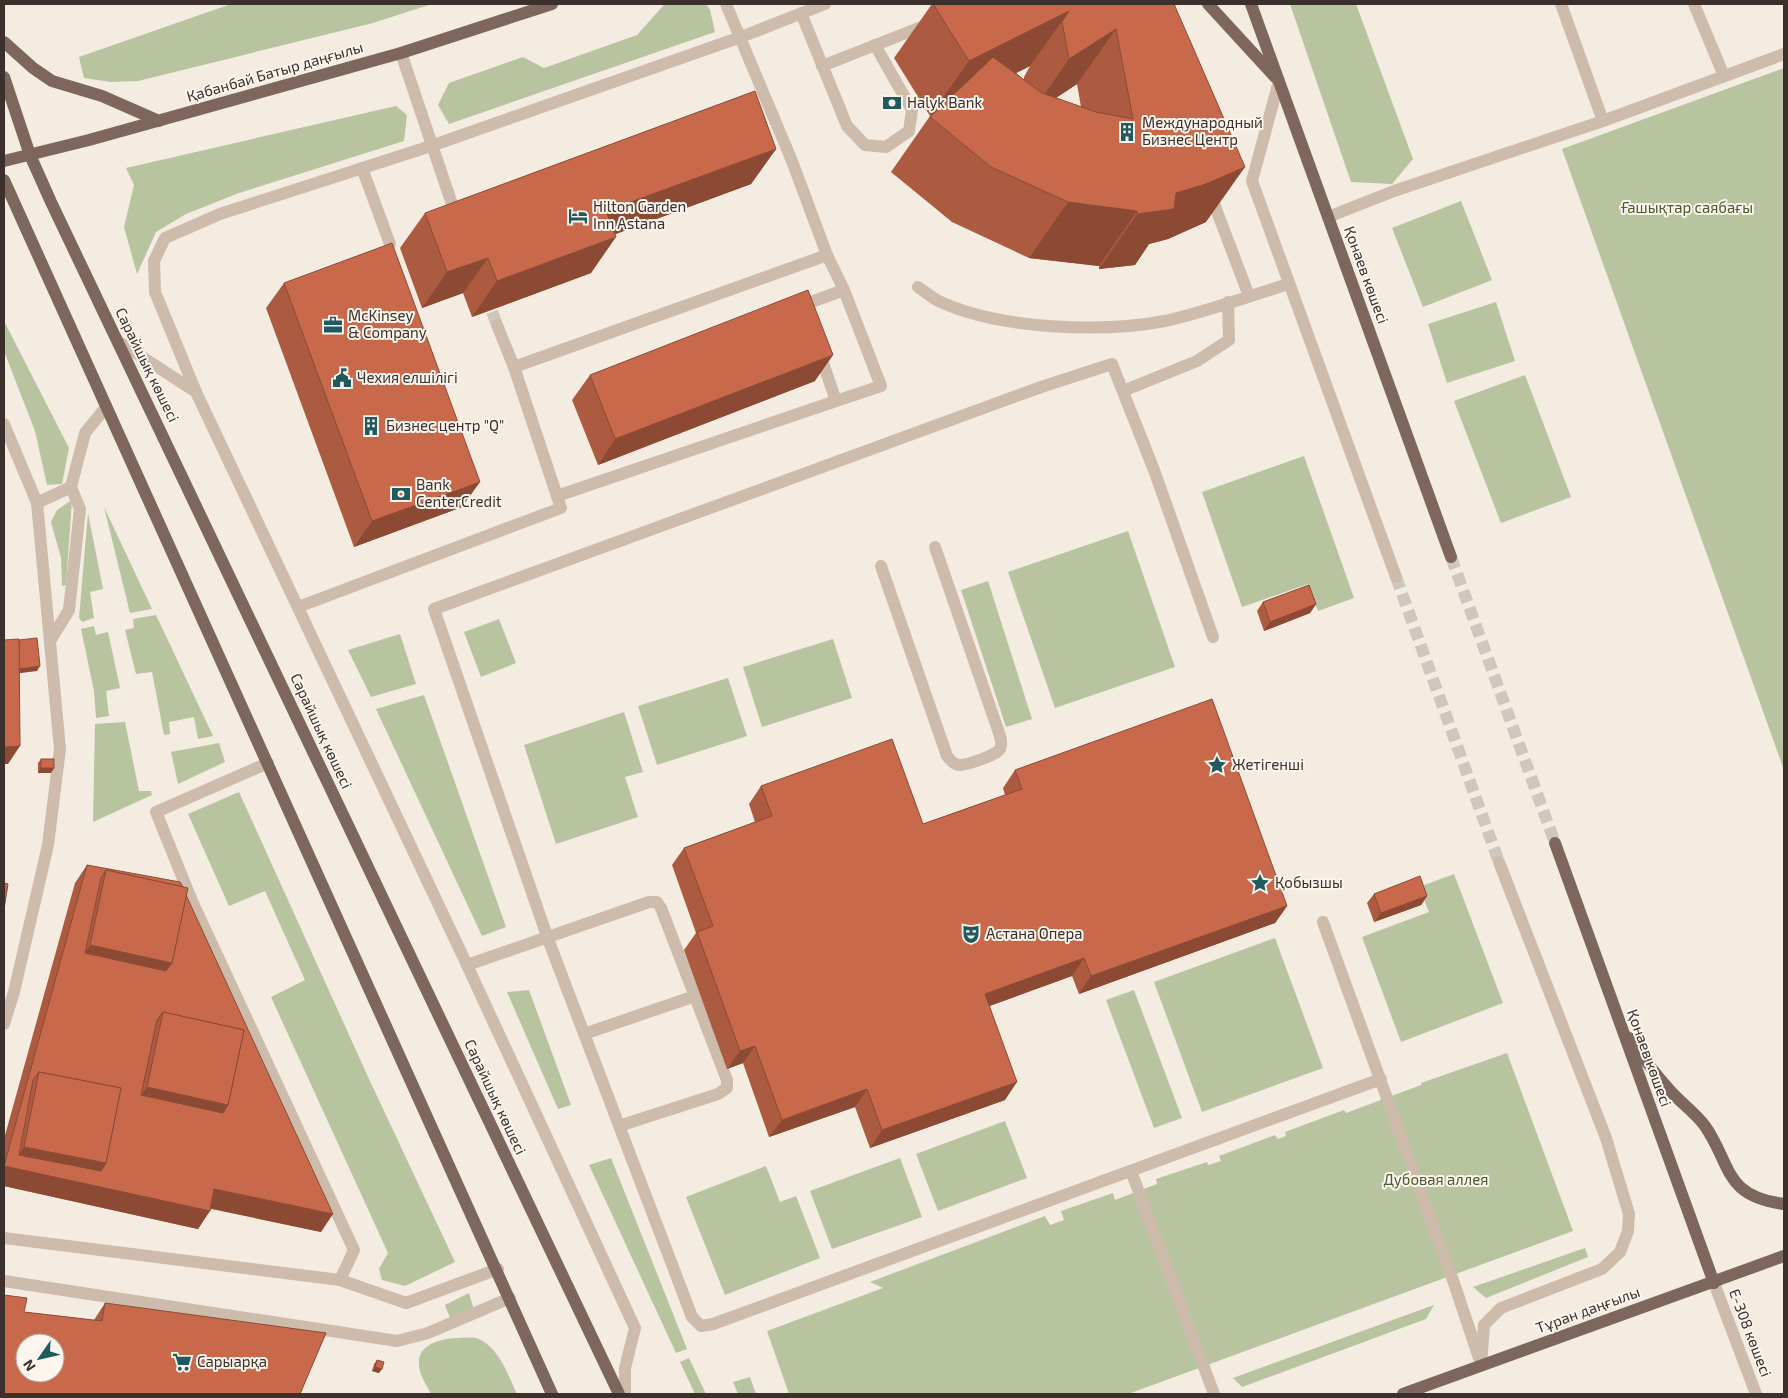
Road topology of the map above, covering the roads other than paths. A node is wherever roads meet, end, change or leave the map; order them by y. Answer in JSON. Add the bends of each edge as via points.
{"nodes":[{"id":1,"x":552,"y":4,"type":"edge"},
{"id":2,"x":726,"y":4,"type":"edge"},
{"id":3,"x":825,"y":4,"type":"edge"},
{"id":4,"x":1208,"y":4,"type":"edge"},
{"id":5,"x":1251,"y":4,"type":"edge"},
{"id":6,"x":1561,"y":4,"type":"edge"},
{"id":7,"x":1694,"y":4,"type":"edge"},
{"id":8,"x":801,"y":13,"type":"junction"},
{"id":9,"x":945,"y":18,"type":"edge"},
{"id":10,"x":741,"y":37,"type":"junction"},
{"id":11,"x":4,"y":42,"type":"edge"},
{"id":12,"x":875,"y":45,"type":"junction"},
{"id":13,"x":401,"y":53,"type":"junction"},
{"id":14,"x":1784,"y":54,"type":"edge"},
{"id":15,"x":822,"y":66,"type":"junction"},
{"id":16,"x":1724,"y":76,"type":"junction"},
{"id":17,"x":4,"y":77,"type":"edge"},
{"id":18,"x":1279,"y":82,"type":"junction"},
{"id":19,"x":159,"y":121,"type":"junction"},
{"id":20,"x":1603,"y":121,"type":"junction"},
{"id":21,"x":431,"y":146,"type":"junction"},
{"id":22,"x":30,"y":156,"type":"junction"},
{"id":23,"x":4,"y":161,"type":"edge"},
{"id":24,"x":362,"y":168,"type":"junction"},
{"id":25,"x":1204,"y":177,"type":"edge"},
{"id":26,"x":4,"y":180,"type":"edge"},
{"id":27,"x":1328,"y":216,"type":"junction"},
{"id":28,"x":458,"y":221,"type":"edge"},
{"id":29,"x":390,"y":244,"type":"edge"},
{"id":30,"x":827,"y":255,"type":"junction"},
{"id":31,"x":1289,"y":284,"type":"junction"},
{"id":32,"x":918,"y":287,"type":"dead end"},
{"id":33,"x":844,"y":290,"type":"junction"},
{"id":34,"x":1249,"y":296,"type":"junction"},
{"id":35,"x":1228,"y":302,"type":"junction"},
{"id":36,"x":809,"y":322,"type":"edge"},
{"id":37,"x":497,"y":325,"type":"tunnel mouth"},
{"id":38,"x":815,"y":340,"type":"edge"},
{"id":39,"x":118,"y":342,"type":"junction"},
{"id":40,"x":514,"y":367,"type":"junction"},
{"id":41,"x":1123,"y":391,"type":"junction"},
{"id":42,"x":196,"y":392,"type":"junction"},
{"id":43,"x":836,"y":401,"type":"junction"},
{"id":44,"x":106,"y":407,"type":"junction"},
{"id":45,"x":4,"y":424,"type":"edge"},
{"id":46,"x":71,"y":486,"type":"junction"},
{"id":47,"x":558,"y":496,"type":"junction"},
{"id":48,"x":37,"y":503,"type":"junction"},
{"id":49,"x":935,"y":547,"type":"dead end"},
{"id":50,"x":1451,"y":557,"type":"tunnel mouth"},
{"id":51,"x":881,"y":566,"type":"dead end"},
{"id":52,"x":1396,"y":577,"type":"tunnel mouth"},
{"id":53,"x":298,"y":607,"type":"junction"},
{"id":54,"x":1213,"y":637,"type":"dead end"},
{"id":55,"x":50,"y":641,"type":"junction"},
{"id":56,"x":268,"y":763,"type":"junction"},
{"id":57,"x":1554,"y":844,"type":"tunnel mouth"},
{"id":58,"x":1499,"y":862,"type":"tunnel mouth"},
{"id":59,"x":1323,"y":922,"type":"dead end"},
{"id":60,"x":548,"y":939,"type":"junction"},
{"id":61,"x":467,"y":966,"type":"junction"},
{"id":62,"x":695,"y":996,"type":"junction"},
{"id":63,"x":4,"y":1024,"type":"edge"},
{"id":64,"x":1622,"y":1028,"type":"junction"},
{"id":65,"x":584,"y":1034,"type":"junction"},
{"id":66,"x":1381,"y":1079,"type":"junction"},
{"id":67,"x":619,"y":1126,"type":"junction"},
{"id":68,"x":1130,"y":1171,"type":"junction"},
{"id":69,"x":1784,"y":1204,"type":"edge"},
{"id":70,"x":4,"y":1238,"type":"edge"},
{"id":71,"x":1784,"y":1256,"type":"edge"},
{"id":72,"x":498,"y":1269,"type":"junction"},
{"id":73,"x":340,"y":1280,"type":"junction"},
{"id":74,"x":4,"y":1281,"type":"edge"},
{"id":75,"x":1714,"y":1283,"type":"junction"},
{"id":76,"x":510,"y":1298,"type":"junction"},
{"id":77,"x":1481,"y":1365,"type":"junction"},
{"id":78,"x":541,"y":1371,"type":"junction"},
{"id":79,"x":547,"y":1394,"type":"edge"},
{"id":80,"x":552,"y":1394,"type":"edge"},
{"id":81,"x":619,"y":1394,"type":"edge"},
{"id":82,"x":625,"y":1394,"type":"edge"},
{"id":83,"x":1214,"y":1394,"type":"edge"},
{"id":84,"x":1403,"y":1394,"type":"edge"},
{"id":85,"x":1756,"y":1394,"type":"edge"}],
"edges":[{"from":1,"to":13,"type":"main road","name":"Қабанбай Батыр даңғылы"},
{"from":2,"to":10,"type":"street"},
{"from":3,"to":8,"type":"street"},
{"from":4,"to":18,"type":"main road"},
{"from":5,"to":18,"type":"main road","name":"Қонаев көшесі"},
{"from":6,"to":20,"type":"street"},
{"from":7,"to":16,"type":"street"},
{"from":8,"to":10,"type":"street"},
{"from":8,"to":15,"type":"street"},
{"from":9,"to":12,"type":"street"},
{"from":10,"to":21,"type":"street"},
{"from":10,"to":30,"type":"street","via":[[758,90]]},
{"from":11,"to":19,"type":"main road","via":[[52,81],[102,96]]},
{"from":12,"to":15,"type":"street"},
{"from":12,"to":15,"type":"street","via":[[912,110],[909,131],[886,147],[865,145],[847,126]]},
{"from":13,"to":19,"type":"main road","name":"Қабанбай Батыр даңғылы"},
{"from":13,"to":21,"type":"street"},
{"from":14,"to":16,"type":"street"},
{"from":16,"to":20,"type":"street"},
{"from":17,"to":22,"type":"main road","name":"Сарайшық көшесі"},
{"from":18,"to":27,"type":"main road","name":"Қонаев көшесі"},
{"from":18,"to":31,"type":"street","via":[[1252,181]]},
{"from":19,"to":22,"type":"main road","name":"Қабанбай Батыр даңғылы"},
{"from":20,"to":27,"type":"street"},
{"from":21,"to":24,"type":"street"},
{"from":21,"to":28,"type":"street","via":[[458,206]]},
{"from":22,"to":23,"type":"main road","name":"Қабанбай Батыр даңғылы"},
{"from":22,"to":39,"type":"main road","name":"Сарайшық көшесі"},
{"from":24,"to":29,"type":"street"},
{"from":24,"to":42,"type":"street","via":[[220,214],[165,238],[154,261],[155,292]]},
{"from":25,"to":34,"type":"street"},
{"from":26,"to":44,"type":"main road"},
{"from":27,"to":50,"type":"main road","name":"Қонаев көшесі"},
{"from":30,"to":33,"type":"street"},
{"from":30,"to":40,"type":"street"},
{"from":31,"to":34,"type":"street"},
{"from":31,"to":52,"type":"street"},
{"from":32,"to":35,"type":"street","via":[[941,303],[970,313],[1057,326],[1138,325],[1166,321]]},
{"from":33,"to":36,"type":"street","via":[[803,305]]},
{"from":33,"to":43,"type":"street","via":[[881,386]]},
{"from":34,"to":35,"type":"street"},
{"from":35,"to":41,"type":"street","via":[[1229,340],[1196,361]]},
{"from":37,"to":40,"type":"street"},
{"from":38,"to":43,"type":"street"},
{"from":39,"to":42,"type":"street"},
{"from":39,"to":81,"type":"main road","name":"Сарайшық көшесі"},
{"from":40,"to":47,"type":"street"},
{"from":41,"to":54,"type":"street"},
{"from":41,"to":60,"type":"street","via":[[1112,364],[434,609]]},
{"from":42,"to":53,"type":"street"},
{"from":43,"to":47,"type":"street"},
{"from":44,"to":46,"type":"street","via":[[85,433]]},
{"from":44,"to":56,"type":"main road"},
{"from":45,"to":48,"type":"street"},
{"from":46,"to":48,"type":"street"},
{"from":46,"to":55,"type":"street","via":[[80,509],[69,610]]},
{"from":47,"to":53,"type":"street","via":[[561,508]]},
{"from":48,"to":55,"type":"street"},
{"from":49,"to":51,"type":"street","via":[[1002,743],[994,755],[960,765],[947,756]]},
{"from":53,"to":61,"type":"street"},
{"from":55,"to":63,"type":"street","via":[[60,749],[48,845]]},
{"from":56,"to":72,"type":"main road"},
{"from":56,"to":73,"type":"street","via":[[156,812],[192,901],[354,1250]]},
{"from":57,"to":64,"type":"main road","name":"Қонаев көшесі"},
{"from":58,"to":77,"type":"street","via":[[1606,1138],[1629,1214],[1628,1232],[1620,1252],[1602,1269],[1501,1308],[1484,1325]]},
{"from":59,"to":66,"type":"street"},
{"from":60,"to":61,"type":"street"},
{"from":60,"to":62,"type":"street","via":[[649,902],[657,902]]},
{"from":60,"to":65,"type":"street"},
{"from":61,"to":82,"type":"street","via":[[635,1328],[625,1368]]},
{"from":62,"to":65,"type":"street"},
{"from":62,"to":67,"type":"street","via":[[727,1080],[727,1088],[718,1094]]},
{"from":64,"to":69,"type":"main road","via":[[1667,1088],[1704,1126],[1731,1178],[1747,1192],[1769,1202]]},
{"from":64,"to":75,"type":"main road","name":"Қонаев көшесі"},
{"from":65,"to":67,"type":"street"},
{"from":66,"to":68,"type":"street"},
{"from":66,"to":77,"type":"street"},
{"from":67,"to":68,"type":"street","via":[[692,1317],[701,1326]]},
{"from":68,"to":83,"type":"street"},
{"from":70,"to":73,"type":"street"},
{"from":71,"to":75,"type":"main road","name":"Тұран даңғылы"},
{"from":72,"to":73,"type":"street","via":[[406,1303]]},
{"from":72,"to":76,"type":"main road"},
{"from":74,"to":76,"type":"street","via":[[397,1341],[428,1333]]},
{"from":75,"to":77,"type":"main road","name":"Тұран даңғылы"},
{"from":75,"to":85,"type":"street","name":"Е-308 көшесі"},
{"from":76,"to":78,"type":"main road"},
{"from":77,"to":84,"type":"main road","name":"Тұран даңғылы"},
{"from":78,"to":79,"type":"main road"},
{"from":78,"to":80,"type":"main road"}]}
